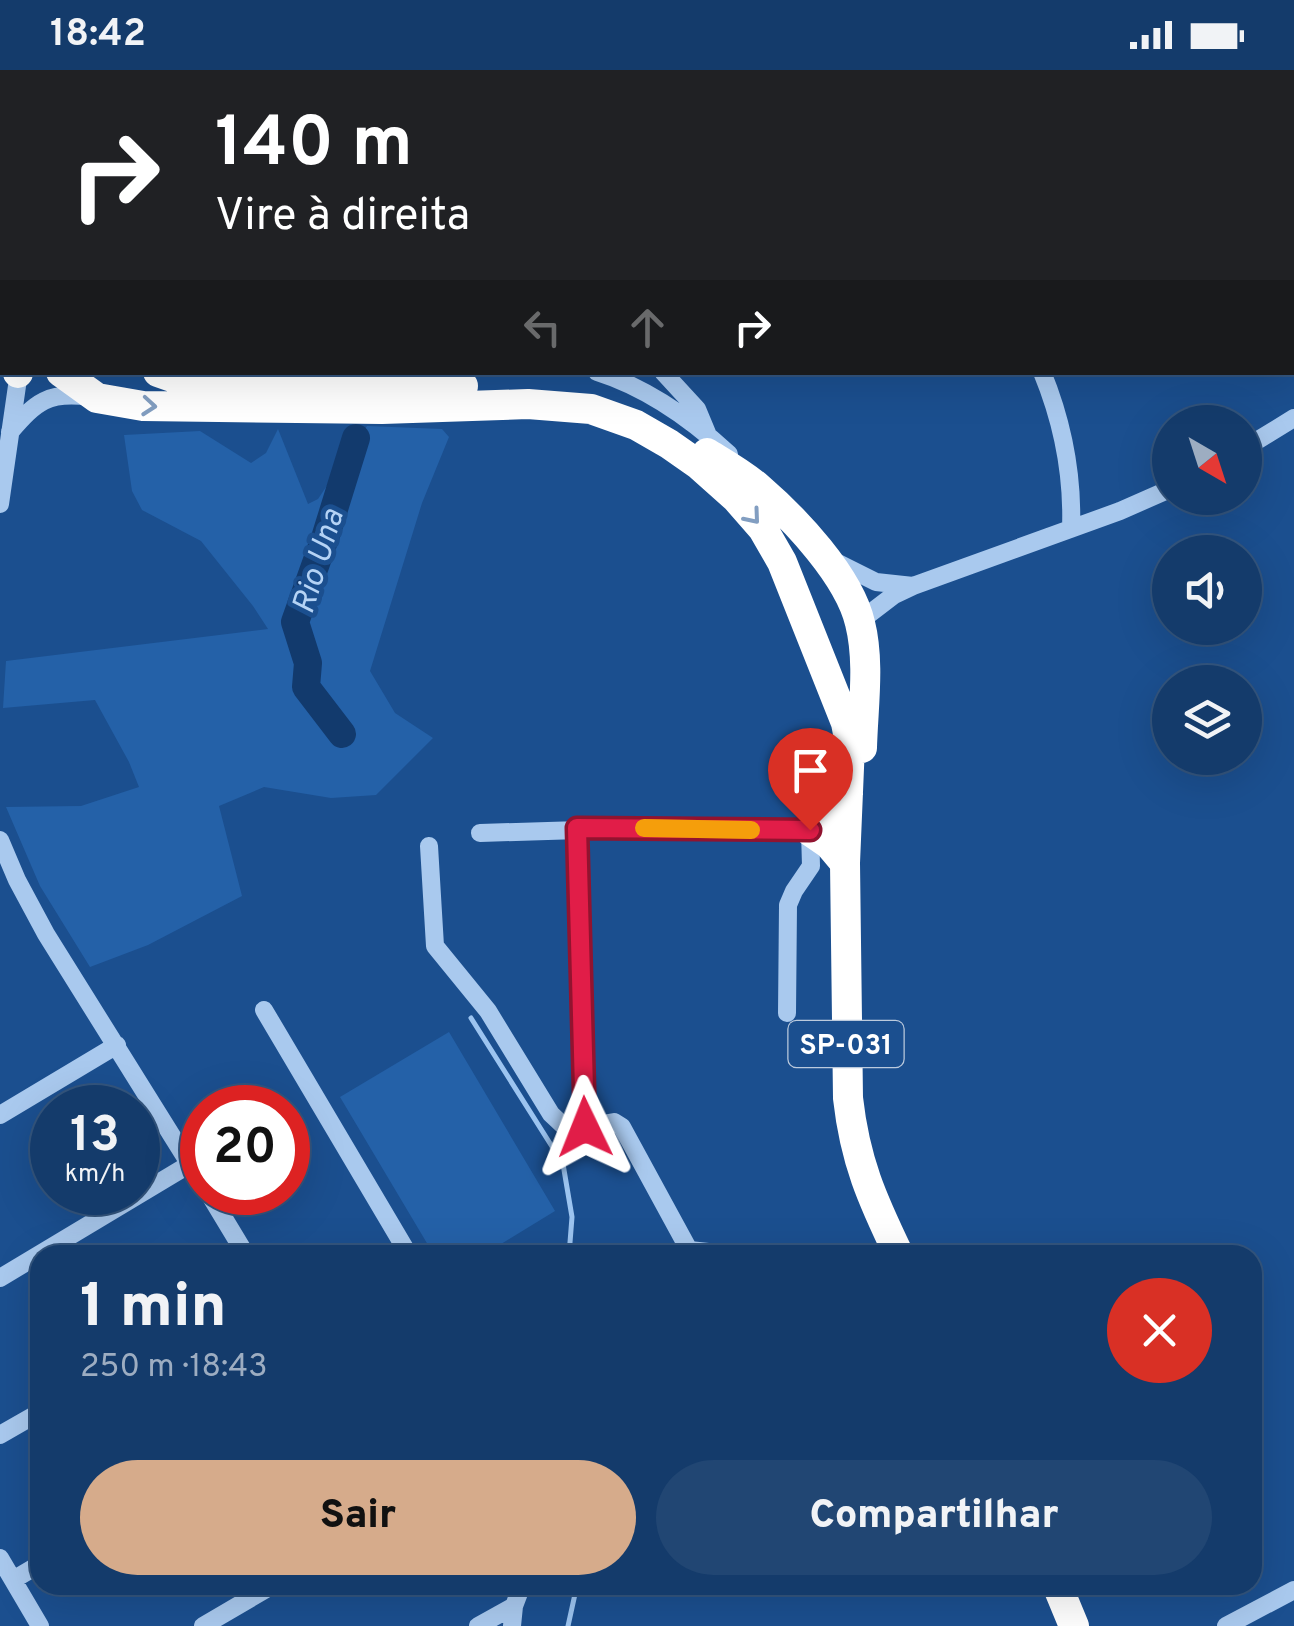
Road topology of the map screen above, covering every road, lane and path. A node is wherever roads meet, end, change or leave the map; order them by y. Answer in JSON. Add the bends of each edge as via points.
{"nodes":[{"id":1,"x":19,"y":375,"type":"edge"},
{"id":2,"x":65,"y":375,"type":"edge"},
{"id":3,"x":167,"y":375,"type":"edge"},
{"id":4,"x":437,"y":375,"type":"edge"},
{"id":5,"x":604,"y":375,"type":"edge"},
{"id":6,"x":666,"y":375,"type":"edge"},
{"id":7,"x":1043,"y":375,"type":"edge"},
{"id":8,"x":410,"y":387,"type":"junction"},
{"id":9,"x":97,"y":398,"type":"junction"},
{"id":10,"x":1294,"y":418,"type":"edge"},
{"id":11,"x":10,"y":433,"type":"junction"},
{"id":12,"x":707,"y":434,"type":"junction"},
{"id":13,"x":1262,"y":438,"type":"edge"},
{"id":14,"x":748,"y":479,"type":"junction"},
{"id":15,"x":1152,"y":496,"type":"edge"},
{"id":16,"x":0,"y":504,"type":"edge"},
{"id":17,"x":1071,"y":529,"type":"junction"},
{"id":18,"x":824,"y":556,"type":"junction"},
{"id":19,"x":913,"y":586,"type":"junction"},
{"id":20,"x":795,"y":600,"type":"junction"},
{"id":21,"x":860,"y":622,"type":"junction"},
{"id":22,"x":848,"y":794,"type":"junction"},
{"id":23,"x":577,"y":828,"type":"junction"},
{"id":24,"x":810,"y":830,"type":"junction"},
{"id":25,"x":480,"y":833,"type":"dead end"},
{"id":26,"x":0,"y":840,"type":"edge"},
{"id":27,"x":429,"y":846,"type":"dead end"},
{"id":28,"x":845,"y":862,"type":"junction"},
{"id":29,"x":264,"y":1010,"type":"dead end"},
{"id":30,"x":787,"y":1013,"type":"dead end"},
{"id":31,"x":117,"y":1044,"type":"junction"},
{"id":32,"x":0,"y":1115,"type":"edge"},
{"id":33,"x":585,"y":1127,"type":"junction"},
{"id":34,"x":180,"y":1148,"type":"edge"},
{"id":35,"x":180,"y":1170,"type":"edge"},
{"id":36,"x":222,"y":1215,"type":"edge"},
{"id":37,"x":55,"y":1245,"type":"edge"},
{"id":38,"x":240,"y":1245,"type":"edge"},
{"id":39,"x":403,"y":1245,"type":"edge"},
{"id":40,"x":686,"y":1245,"type":"edge"},
{"id":41,"x":894,"y":1245,"type":"edge"},
{"id":42,"x":909,"y":1245,"type":"edge"},
{"id":43,"x":30,"y":1260,"type":"edge"},
{"id":44,"x":0,"y":1278,"type":"edge"},
{"id":45,"x":30,"y":1418,"type":"edge"},
{"id":46,"x":0,"y":1436,"type":"edge"},
{"id":47,"x":0,"y":1558,"type":"edge"},
{"id":48,"x":30,"y":1570,"type":"edge"},
{"id":49,"x":13,"y":1580,"type":"junction"},
{"id":50,"x":1294,"y":1590,"type":"edge"},
{"id":51,"x":256,"y":1595,"type":"edge"},
{"id":52,"x":518,"y":1595,"type":"edge"},
{"id":53,"x":1060,"y":1595,"type":"edge"},
{"id":54,"x":1082,"y":1595,"type":"edge"},
{"id":55,"x":514,"y":1606,"type":"junction"},
{"id":56,"x":40,"y":1626,"type":"edge"},
{"id":57,"x":203,"y":1626,"type":"edge"},
{"id":58,"x":478,"y":1626,"type":"edge"},
{"id":59,"x":512,"y":1626,"type":"edge"},
{"id":60,"x":1074,"y":1626,"type":"edge"},
{"id":61,"x":1094,"y":1626,"type":"edge"},
{"id":62,"x":1226,"y":1626,"type":"edge"}],
"edges":[{"from":1,"to":11,"type":"street"},
{"from":2,"to":9,"type":"highway","number":"SP-031"},
{"from":3,"to":8,"type":"highway","number":"SP-031","via":[[254,388]]},
{"from":4,"to":8,"type":"street"},
{"from":5,"to":12,"type":"street","via":[[673,408]]},
{"from":6,"to":12,"type":"street","via":[[696,409]]},
{"from":7,"to":17,"type":"street","via":[[1070,475]]},
{"from":8,"to":14,"type":"highway","number":"SP-031","via":[[543,386],[608,394]]},
{"from":9,"to":11,"type":"street","via":[[43,400]]},
{"from":9,"to":20,"type":"highway","number":"SP-031","one_way":true,"via":[[181,408],[528,404],[609,414],[669,444],[736,498],[763,529]]},
{"from":10,"to":13,"type":"street"},
{"from":11,"to":16,"type":"street"},
{"from":12,"to":14,"type":"street"},
{"from":14,"to":18,"type":"highway","number":"SP-031"},
{"from":15,"to":17,"type":"street"},
{"from":17,"to":19,"type":"street"},
{"from":18,"to":19,"type":"street","via":[[876,582]]},
{"from":18,"to":21,"type":"highway","number":"SP-031","via":[[852,596]]},
{"from":19,"to":21,"type":"street"},
{"from":20,"to":21,"type":"highway","via":[[829,625]]},
{"from":20,"to":22,"type":"highway","number":"SP-031","via":[[846,724]]},
{"from":21,"to":42,"type":"highway","number":"SP-031","via":[[863,1118],[884,1194]]},
{"from":22,"to":24,"type":"highway","via":[[833,816]]},
{"from":22,"to":28,"type":"highway","number":"SP-031"},
{"from":23,"to":24,"type":"street"},
{"from":23,"to":25,"type":"street"},
{"from":23,"to":33,"type":"street"},
{"from":24,"to":28,"type":"highway"},
{"from":24,"to":30,"type":"street","via":[[810,866],[788,904]]},
{"from":26,"to":31,"type":"street","via":[[46,934]]},
{"from":27,"to":33,"type":"street","via":[[434,946],[488,1011],[551,1114],[568,1130]]},
{"from":28,"to":41,"type":"highway","number":"SP-031","via":[[852,1135]]},
{"from":29,"to":39,"type":"street"},
{"from":31,"to":32,"type":"street"},
{"from":31,"to":34,"type":"street"},
{"from":33,"to":40,"type":"street","via":[[622,1127]]},
{"from":35,"to":37,"type":"street"},
{"from":36,"to":38,"type":"street"},
{"from":43,"to":44,"type":"street"},
{"from":45,"to":46,"type":"street"},
{"from":47,"to":49,"type":"street"},
{"from":48,"to":49,"type":"street"},
{"from":49,"to":56,"type":"street"},
{"from":50,"to":62,"type":"street"},
{"from":51,"to":57,"type":"street"},
{"from":52,"to":55,"type":"street"},
{"from":53,"to":60,"type":"highway"},
{"from":54,"to":61,"type":"highway"},
{"from":55,"to":58,"type":"street"},
{"from":55,"to":59,"type":"street"}]}
